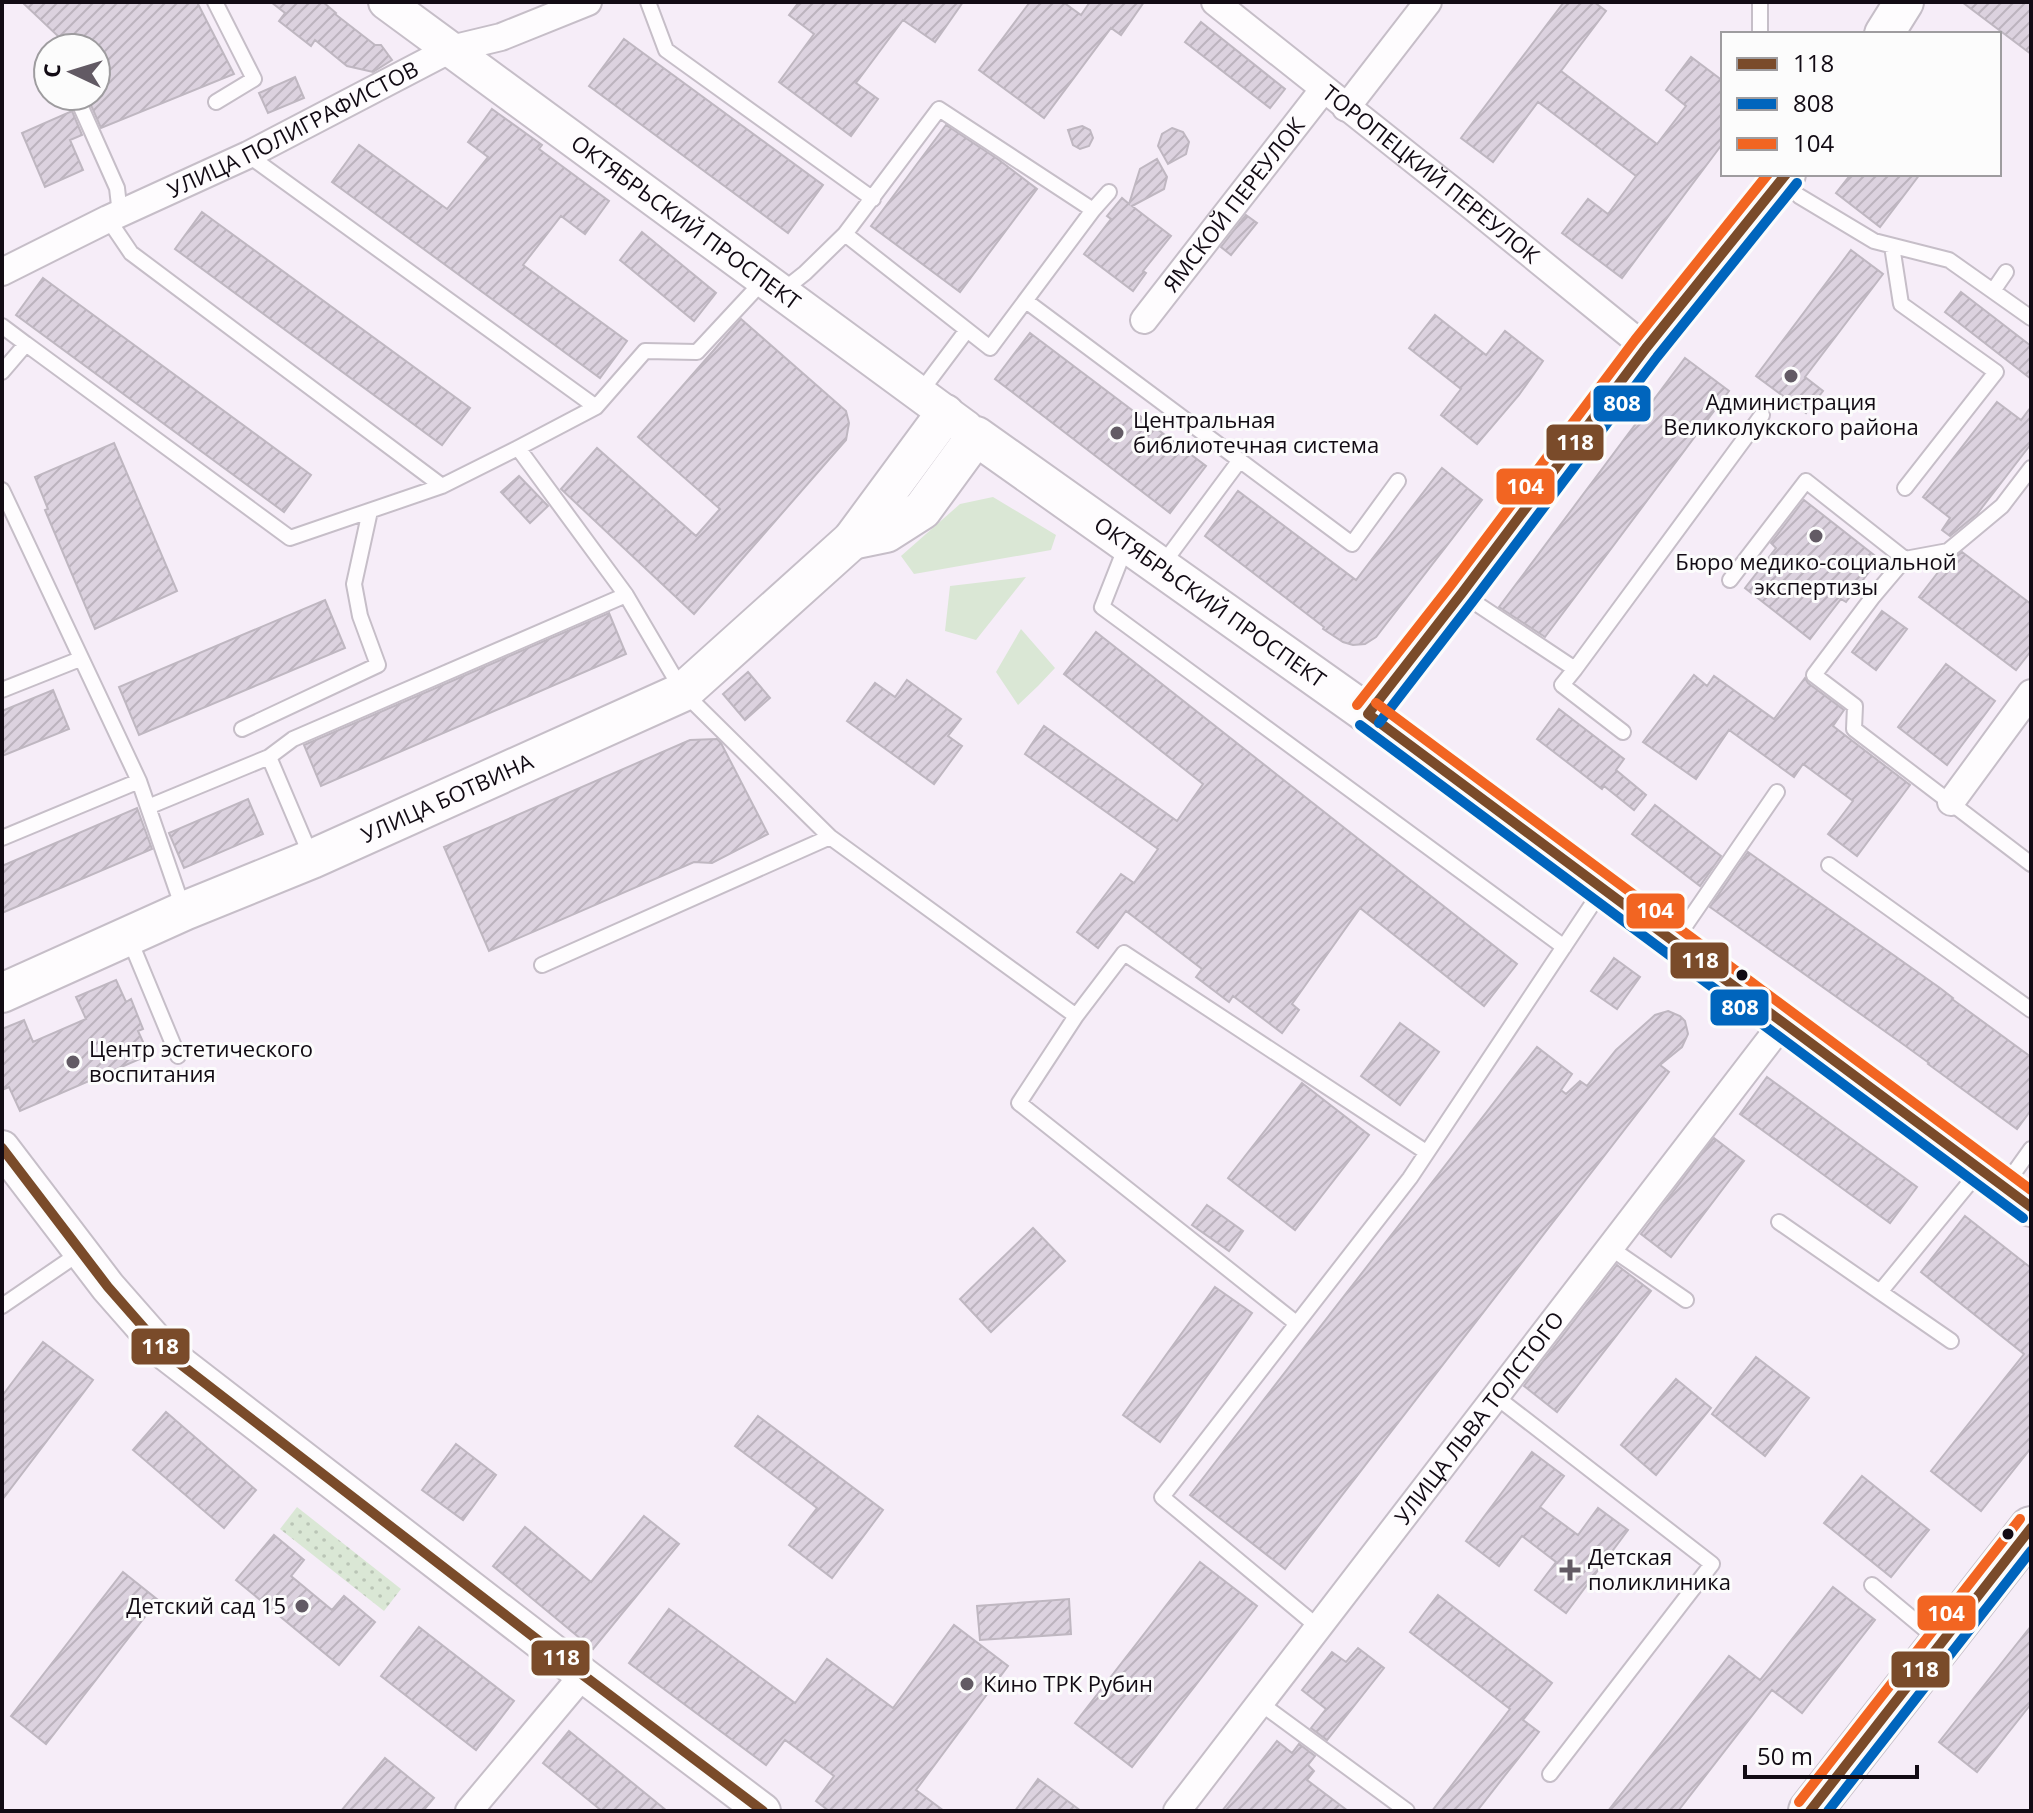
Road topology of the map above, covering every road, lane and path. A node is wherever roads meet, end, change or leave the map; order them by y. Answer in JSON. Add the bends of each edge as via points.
{"nodes":[{"id":1,"x":215,"y":2,"type":"edge"},
{"id":2,"x":386,"y":2,"type":"edge"},
{"id":3,"x":588,"y":2,"type":"edge"},
{"id":4,"x":648,"y":2,"type":"edge"},
{"id":5,"x":1215,"y":2,"type":"edge"},
{"id":6,"x":1428,"y":2,"type":"edge"},
{"id":7,"x":1760,"y":2,"type":"edge"},
{"id":8,"x":1904,"y":2,"type":"edge"},
{"id":9,"x":1760,"y":32,"type":"edge"},
{"id":10,"x":1885,"y":32,"type":"edge"},
{"id":11,"x":451,"y":49,"type":"junction"},
{"id":12,"x":1323,"y":90,"type":"junction"},
{"id":13,"x":216,"y":102,"type":"dead end"},
{"id":14,"x":1346,"y":108,"type":"junction"},
{"id":15,"x":83,"y":112,"type":"edge"},
{"id":16,"x":248,"y":155,"type":"junction"},
{"id":17,"x":1792,"y":185,"type":"edge"},
{"id":18,"x":1109,"y":192,"type":"dead end"},
{"id":19,"x":873,"y":199,"type":"junction"},
{"id":20,"x":1093,"y":210,"type":"junction"},
{"id":21,"x":114,"y":216,"type":"junction"},
{"id":22,"x":845,"y":234,"type":"junction"},
{"id":23,"x":1892,"y":246,"type":"junction"},
{"id":24,"x":2,"y":272,"type":"edge"},
{"id":25,"x":2006,"y":272,"type":"dead end"},
{"id":26,"x":773,"y":286,"type":"junction"},
{"id":27,"x":1993,"y":291,"type":"junction"},
{"id":28,"x":1026,"y":301,"type":"junction"},
{"id":29,"x":2031,"y":318,"type":"edge"},
{"id":30,"x":1144,"y":320,"type":"dead end"},
{"id":31,"x":2,"y":326,"type":"edge"},
{"id":32,"x":967,"y":330,"type":"junction"},
{"id":33,"x":26,"y":344,"type":"junction"},
{"id":34,"x":1646,"y":348,"type":"junction"},
{"id":35,"x":2,"y":372,"type":"edge"},
{"id":36,"x":932,"y":404,"type":"junction"},
{"id":37,"x":596,"y":407,"type":"junction"},
{"id":38,"x":1762,"y":415,"type":"dead end"},
{"id":39,"x":976,"y":436,"type":"junction"},
{"id":40,"x":518,"y":448,"type":"junction"},
{"id":41,"x":1240,"y":460,"type":"junction"},
{"id":42,"x":2031,"y":468,"type":"edge"},
{"id":43,"x":1398,"y":481,"type":"dead end"},
{"id":44,"x":442,"y":486,"type":"junction"},
{"id":45,"x":1905,"y":488,"type":"dead end"},
{"id":46,"x":2,"y":490,"type":"edge"},
{"id":47,"x":370,"y":511,"type":"junction"},
{"id":48,"x":852,"y":540,"type":"junction"},
{"id":49,"x":1127,"y":542,"type":"junction"},
{"id":50,"x":1905,"y":559,"type":"junction"},
{"id":51,"x":1161,"y":566,"type":"junction"},
{"id":52,"x":1730,"y":580,"type":"dead end"},
{"id":53,"x":1462,"y":593,"type":"junction"},
{"id":54,"x":626,"y":595,"type":"junction"},
{"id":55,"x":80,"y":659,"type":"junction"},
{"id":56,"x":1575,"y":669,"type":"junction"},
{"id":57,"x":2,"y":690,"type":"edge"},
{"id":58,"x":683,"y":692,"type":"junction"},
{"id":59,"x":2031,"y":693,"type":"edge"},
{"id":60,"x":1368,"y":714,"type":"junction"},
{"id":61,"x":242,"y":729,"type":"dead end"},
{"id":62,"x":1623,"y":732,"type":"dead end"},
{"id":63,"x":269,"y":757,"type":"junction"},
{"id":64,"x":139,"y":781,"type":"junction"},
{"id":65,"x":1777,"y":792,"type":"dead end"},
{"id":66,"x":1951,"y":802,"type":"junction"},
{"id":67,"x":148,"y":807,"type":"junction"},
{"id":68,"x":830,"y":837,"type":"junction"},
{"id":69,"x":2,"y":838,"type":"edge"},
{"id":70,"x":312,"y":859,"type":"junction"},
{"id":71,"x":2031,"y":864,"type":"edge"},
{"id":72,"x":1829,"y":865,"type":"dead end"},
{"id":73,"x":1603,"y":889,"type":"junction"},
{"id":74,"x":184,"y":911,"type":"junction"},
{"id":75,"x":129,"y":936,"type":"junction"},
{"id":76,"x":1674,"y":942,"type":"junction"},
{"id":77,"x":1564,"y":947,"type":"junction"},
{"id":78,"x":542,"y":965,"type":"dead end"},
{"id":79,"x":2,"y":993,"type":"edge"},
{"id":80,"x":2031,"y":1010,"type":"edge"},
{"id":81,"x":1076,"y":1016,"type":"junction"},
{"id":82,"x":1782,"y":1024,"type":"junction"},
{"id":83,"x":178,"y":1056,"type":"dead end"},
{"id":84,"x":2,"y":1148,"type":"edge"},
{"id":85,"x":2031,"y":1149,"type":"edge"},
{"id":86,"x":1426,"y":1152,"type":"junction"},
{"id":87,"x":2005,"y":1188,"type":"edge"},
{"id":88,"x":1779,"y":1222,"type":"dead end"},
{"id":89,"x":1609,"y":1247,"type":"junction"},
{"id":90,"x":82,"y":1252,"type":"junction"},
{"id":91,"x":1880,"y":1292,"type":"junction"},
{"id":92,"x":1686,"y":1300,"type":"dead end"},
{"id":93,"x":2,"y":1306,"type":"edge"},
{"id":94,"x":1296,"y":1323,"type":"junction"},
{"id":95,"x":1951,"y":1341,"type":"dead end"},
{"id":96,"x":1495,"y":1396,"type":"junction"},
{"id":97,"x":2028,"y":1537,"type":"edge"},
{"id":98,"x":1872,"y":1585,"type":"dead end"},
{"id":99,"x":1318,"y":1627,"type":"junction"},
{"id":100,"x":1942,"y":1643,"type":"junction"},
{"id":101,"x":583,"y":1675,"type":"junction"},
{"id":102,"x":1260,"y":1703,"type":"junction"},
{"id":103,"x":1550,"y":1774,"type":"dead end"},
{"id":104,"x":469,"y":1811,"type":"edge"},
{"id":105,"x":763,"y":1811,"type":"edge"},
{"id":106,"x":1177,"y":1811,"type":"edge"},
{"id":107,"x":1407,"y":1811,"type":"edge"},
{"id":108,"x":1810,"y":1811,"type":"edge"}],
"edges":[{"from":1,"to":13,"type":"lane","via":[[254,79]]},
{"from":2,"to":11,"type":"street","name":"ОКТЯБРЬСКИЙ ПРОСПЕКТ"},
{"from":3,"to":11,"type":"street","name":"УЛИЦА ПОЛИГРАФИСТОВ","via":[[501,37]]},
{"from":4,"to":19,"type":"lane","via":[[666,50]]},
{"from":5,"to":12,"type":"street","name":"ТОРОПЕЦКИЙ ПЕРЕУЛОК"},
{"from":6,"to":14,"type":"street"},
{"from":7,"to":9,"type":"lane"},
{"from":8,"to":10,"type":"main road"},
{"from":11,"to":16,"type":"street","name":"УЛИЦА ПОЛИГРАФИСТОВ"},
{"from":11,"to":26,"type":"street","name":"ОКТЯБРЬСКИЙ ПРОСПЕКТ"},
{"from":12,"to":14,"type":"street","name":"ТОРОПЕЦКИЙ ПЕРЕУЛОК"},
{"from":12,"to":30,"type":"street","name":"ЯМСКОЙ ПЕРЕУЛОК"},
{"from":14,"to":34,"type":"street","name":"ТОРОПЕЦКИЙ ПЕРЕУЛОК","via":[[1464,209]]},
{"from":15,"to":21,"type":"lane","via":[[117,188]]},
{"from":16,"to":21,"type":"street","name":"УЛИЦА ПОЛИГРАФИСТОВ"},
{"from":16,"to":37,"type":"lane"},
{"from":17,"to":23,"type":"lane","via":[[1874,241]]},
{"from":17,"to":34,"type":"main road"},
{"from":18,"to":20,"type":"lane"},
{"from":19,"to":20,"type":"lane","via":[[939,109]]},
{"from":19,"to":22,"type":"lane"},
{"from":20,"to":28,"type":"lane"},
{"from":21,"to":24,"type":"street","name":"УЛИЦА ПОЛИГРАФИСТОВ"},
{"from":21,"to":44,"type":"lane","via":[[131,253]]},
{"from":22,"to":26,"type":"lane","via":[[805,273]]},
{"from":22,"to":32,"type":"lane"},
{"from":23,"to":27,"type":"lane","via":[[1949,260]]},
{"from":23,"to":45,"type":"lane","via":[[1901,304],[1996,372]]},
{"from":25,"to":27,"type":"lane"},
{"from":26,"to":36,"type":"street","name":"ОКТЯБРЬСКИЙ ПРОСПЕКТ"},
{"from":26,"to":37,"type":"lane","via":[[697,352],[645,351]]},
{"from":27,"to":29,"type":"lane"},
{"from":28,"to":32,"type":"lane","via":[[990,348]]},
{"from":28,"to":41,"type":"lane"},
{"from":31,"to":33,"type":"lane"},
{"from":32,"to":36,"type":"lane"},
{"from":33,"to":35,"type":"lane"},
{"from":33,"to":47,"type":"lane","via":[[290,538]]},
{"from":34,"to":53,"type":"main road"},
{"from":36,"to":39,"type":"street","name":"ОКТЯБРЬСКИЙ ПРОСПЕКТ"},
{"from":36,"to":48,"type":"main road","name":"УЛИЦА БОТВИНА"},
{"from":37,"to":40,"type":"lane"},
{"from":38,"to":56,"type":"lane"},
{"from":39,"to":48,"type":"main road","name":"УЛИЦА БОТВИНА","via":[[922,510],[886,533]]},
{"from":39,"to":49,"type":"main road","name":"ОКТЯБРЬСКИЙ ПРОСПЕКТ"},
{"from":40,"to":44,"type":"lane"},
{"from":40,"to":54,"type":"lane"},
{"from":41,"to":43,"type":"lane","via":[[1352,544]]},
{"from":41,"to":51,"type":"lane"},
{"from":42,"to":50,"type":"lane","via":[[2002,506],[1948,551]]},
{"from":44,"to":47,"type":"lane"},
{"from":46,"to":55,"type":"lane"},
{"from":47,"to":61,"type":"lane","via":[[354,584],[378,665]]},
{"from":48,"to":58,"type":"main road","name":"УЛИЦА БОТВИНА"},
{"from":49,"to":51,"type":"main road","name":"ОКТЯБРЬСКИЙ ПРОСПЕКТ"},
{"from":49,"to":77,"type":"lane","via":[[1102,607]]},
{"from":50,"to":52,"type":"lane","via":[[1806,481]]},
{"from":50,"to":66,"type":"lane","via":[[1814,675],[1855,706],[1854,729]]},
{"from":51,"to":60,"type":"main road","name":"ОКТЯБРЬСКИЙ ПРОСПЕКТ"},
{"from":53,"to":56,"type":"lane"},
{"from":53,"to":60,"type":"main road"},
{"from":54,"to":58,"type":"lane"},
{"from":54,"to":63,"type":"lane","via":[[293,739]]},
{"from":55,"to":57,"type":"lane"},
{"from":55,"to":64,"type":"lane"},
{"from":56,"to":62,"type":"lane","via":[[1562,685]]},
{"from":58,"to":68,"type":"lane"},
{"from":58,"to":70,"type":"main road","name":"УЛИЦА БОТВИНА"},
{"from":59,"to":66,"type":"street"},
{"from":60,"to":73,"type":"main road","name":"ОКТЯБРЬСКИЙ ПРОСПЕКТ"},
{"from":63,"to":67,"type":"lane"},
{"from":63,"to":70,"type":"lane"},
{"from":64,"to":67,"type":"lane"},
{"from":64,"to":69,"type":"lane"},
{"from":65,"to":76,"type":"lane"},
{"from":66,"to":71,"type":"lane"},
{"from":67,"to":74,"type":"lane"},
{"from":68,"to":78,"type":"lane"},
{"from":68,"to":81,"type":"lane"},
{"from":70,"to":74,"type":"main road","name":"УЛИЦА БОТВИНА"},
{"from":72,"to":80,"type":"lane"},
{"from":73,"to":76,"type":"main road","name":"ОКТЯБРЬСКИЙ ПРОСПЕКТ"},
{"from":73,"to":77,"type":"lane"},
{"from":74,"to":75,"type":"main road","name":"УЛИЦА БОТВИНА"},
{"from":75,"to":79,"type":"main road","name":"УЛИЦА БОТВИНА"},
{"from":75,"to":83,"type":"lane"},
{"from":76,"to":82,"type":"main road","name":"ОКТЯБРЬСКИЙ ПРОСПЕКТ"},
{"from":77,"to":86,"type":"lane"},
{"from":81,"to":86,"type":"lane","via":[[1124,953]]},
{"from":81,"to":94,"type":"lane","via":[[1019,1103]]},
{"from":82,"to":87,"type":"main road","name":"ОКТЯБРЬСКИЙ ПРОСПЕКТ"},
{"from":82,"to":89,"type":"street","name":"УЛИЦА ЛЬВА ТОЛСТОГО"},
{"from":84,"to":90,"type":"street"},
{"from":85,"to":87,"type":"lane"},
{"from":86,"to":94,"type":"lane"},
{"from":87,"to":91,"type":"lane"},
{"from":88,"to":91,"type":"lane"},
{"from":89,"to":92,"type":"lane"},
{"from":89,"to":96,"type":"street","name":"УЛИЦА ЛЬВА ТОЛСТОГО"},
{"from":90,"to":93,"type":"lane"},
{"from":90,"to":101,"type":"street","via":[[166,1353]]},
{"from":91,"to":95,"type":"lane"},
{"from":94,"to":99,"type":"lane","via":[[1162,1497]]},
{"from":96,"to":99,"type":"street","name":"УЛИЦА ЛЬВА ТОЛСТОГО"},
{"from":96,"to":103,"type":"lane","via":[[1712,1564]]},
{"from":97,"to":100,"type":"main road"},
{"from":98,"to":100,"type":"lane"},
{"from":99,"to":102,"type":"street","name":"УЛИЦА ЛЬВА ТОЛСТОГО"},
{"from":100,"to":108,"type":"main road"},
{"from":101,"to":104,"type":"street"},
{"from":101,"to":105,"type":"street"},
{"from":102,"to":106,"type":"street","name":"УЛИЦА ЛЬВА ТОЛСТОГО"},
{"from":102,"to":107,"type":"lane"}]}
